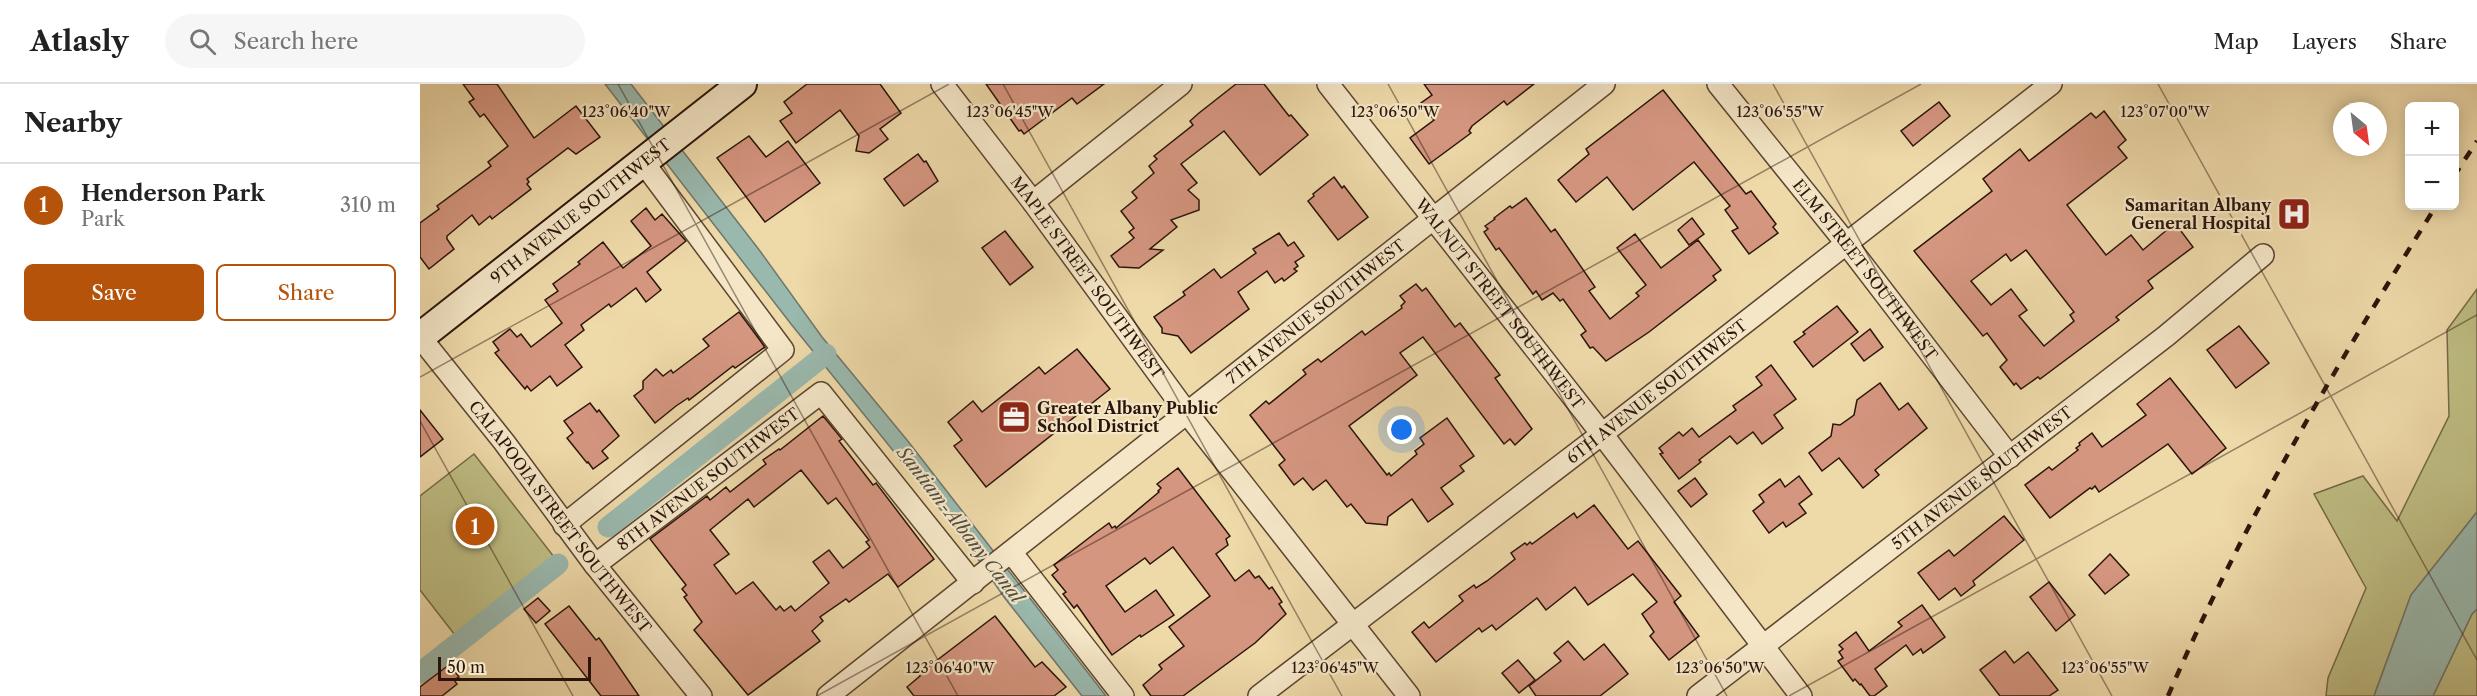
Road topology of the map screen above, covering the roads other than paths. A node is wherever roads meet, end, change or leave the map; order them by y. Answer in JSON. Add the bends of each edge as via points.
{"nodes":[{"id":1,"x":742,"y":84,"type":"edge"},
{"id":2,"x":942,"y":84,"type":"edge"},
{"id":3,"x":1181,"y":84,"type":"edge"},
{"id":4,"x":1328,"y":84,"type":"edge"},
{"id":5,"x":1604,"y":84,"type":"edge"},
{"id":6,"x":1718,"y":84,"type":"edge"},
{"id":7,"x":2051,"y":84,"type":"edge"},
{"id":8,"x":647,"y":158,"type":"junction"},
{"id":9,"x":1034,"y":202,"type":"junction"},
{"id":10,"x":1432,"y":220,"type":"junction"},
{"id":11,"x":1846,"y":243,"type":"junction"},
{"id":12,"x":2263,"y":255,"type":"dead end"},
{"id":13,"x":420,"y":337,"type":"edge"},
{"id":14,"x":1187,"y":413,"type":"junction"},
{"id":15,"x":1602,"y":434,"type":"junction"},
{"id":16,"x":2010,"y":457,"type":"junction"},
{"id":17,"x":564,"y":525,"type":"junction"},
{"id":18,"x":1006,"y":556,"type":"junction"},
{"id":19,"x":595,"y":565,"type":"junction"},
{"id":20,"x":979,"y":579,"type":"junction"},
{"id":21,"x":1353,"y":624,"type":"junction"},
{"id":22,"x":1763,"y":647,"type":"junction"},
{"id":23,"x":701,"y":696,"type":"edge"},
{"id":24,"x":828,"y":696,"type":"edge"},
{"id":25,"x":1123,"y":696,"type":"edge"},
{"id":26,"x":1259,"y":696,"type":"edge"},
{"id":27,"x":1409,"y":696,"type":"edge"},
{"id":28,"x":1698,"y":696,"type":"edge"},
{"id":29,"x":1801,"y":696,"type":"edge"}],
"edges":[{"from":1,"to":8,"type":"street","name":"9TH AVENUE SOUTHWEST"},
{"from":2,"to":9,"type":"street","name":"MAPLE STREET SOUTHWEST"},
{"from":3,"to":9,"type":"street"},
{"from":4,"to":10,"type":"street","name":"WALNUT STREET SOUTHWEST"},
{"from":5,"to":10,"type":"street","name":"7TH AVENUE SOUTHWEST"},
{"from":6,"to":11,"type":"street","name":"ELM STREET SOUTHWEST"},
{"from":7,"to":11,"type":"street","name":"6TH AVENUE SOUTHWEST"},
{"from":8,"to":13,"type":"street","name":"9TH AVENUE SOUTHWEST"},
{"from":8,"to":17,"type":"street","via":[[783,350]]},
{"from":9,"to":14,"type":"street","name":"MAPLE STREET SOUTHWEST"},
{"from":10,"to":14,"type":"street","name":"7TH AVENUE SOUTHWEST"},
{"from":10,"to":15,"type":"street","name":"WALNUT STREET SOUTHWEST"},
{"from":11,"to":15,"type":"street","name":"6TH AVENUE SOUTHWEST"},
{"from":11,"to":16,"type":"street","name":"ELM STREET SOUTHWEST"},
{"from":12,"to":16,"type":"street","name":"5TH AVENUE SOUTHWEST"},
{"from":13,"to":17,"type":"street","name":"CALAPOOIA STREET SOUTHWEST"},
{"from":14,"to":18,"type":"street","name":"7TH AVENUE SOUTHWEST"},
{"from":14,"to":21,"type":"street","name":"MAPLE STREET SOUTHWEST"},
{"from":15,"to":21,"type":"street","name":"6TH AVENUE SOUTHWEST"},
{"from":15,"to":22,"type":"street","name":"WALNUT STREET SOUTHWEST"},
{"from":16,"to":22,"type":"street","name":"5TH AVENUE SOUTHWEST"},
{"from":17,"to":19,"type":"street","name":"CALAPOOIA STREET SOUTHWEST"},
{"from":18,"to":20,"type":"street","name":"7TH AVENUE SOUTHWEST"},
{"from":18,"to":25,"type":"street"},
{"from":19,"to":20,"type":"street","name":"8TH AVENUE SOUTHWEST","via":[[821,393]]},
{"from":19,"to":23,"type":"street","name":"CALAPOOIA STREET SOUTHWEST"},
{"from":20,"to":24,"type":"street","name":"7TH AVENUE SOUTHWEST"},
{"from":21,"to":26,"type":"street","name":"6TH AVENUE SOUTHWEST"},
{"from":21,"to":27,"type":"street","name":"MAPLE STREET SOUTHWEST"},
{"from":22,"to":28,"type":"street","name":"5TH AVENUE SOUTHWEST"},
{"from":22,"to":29,"type":"street","name":"WALNUT STREET SOUTHWEST"}]}
